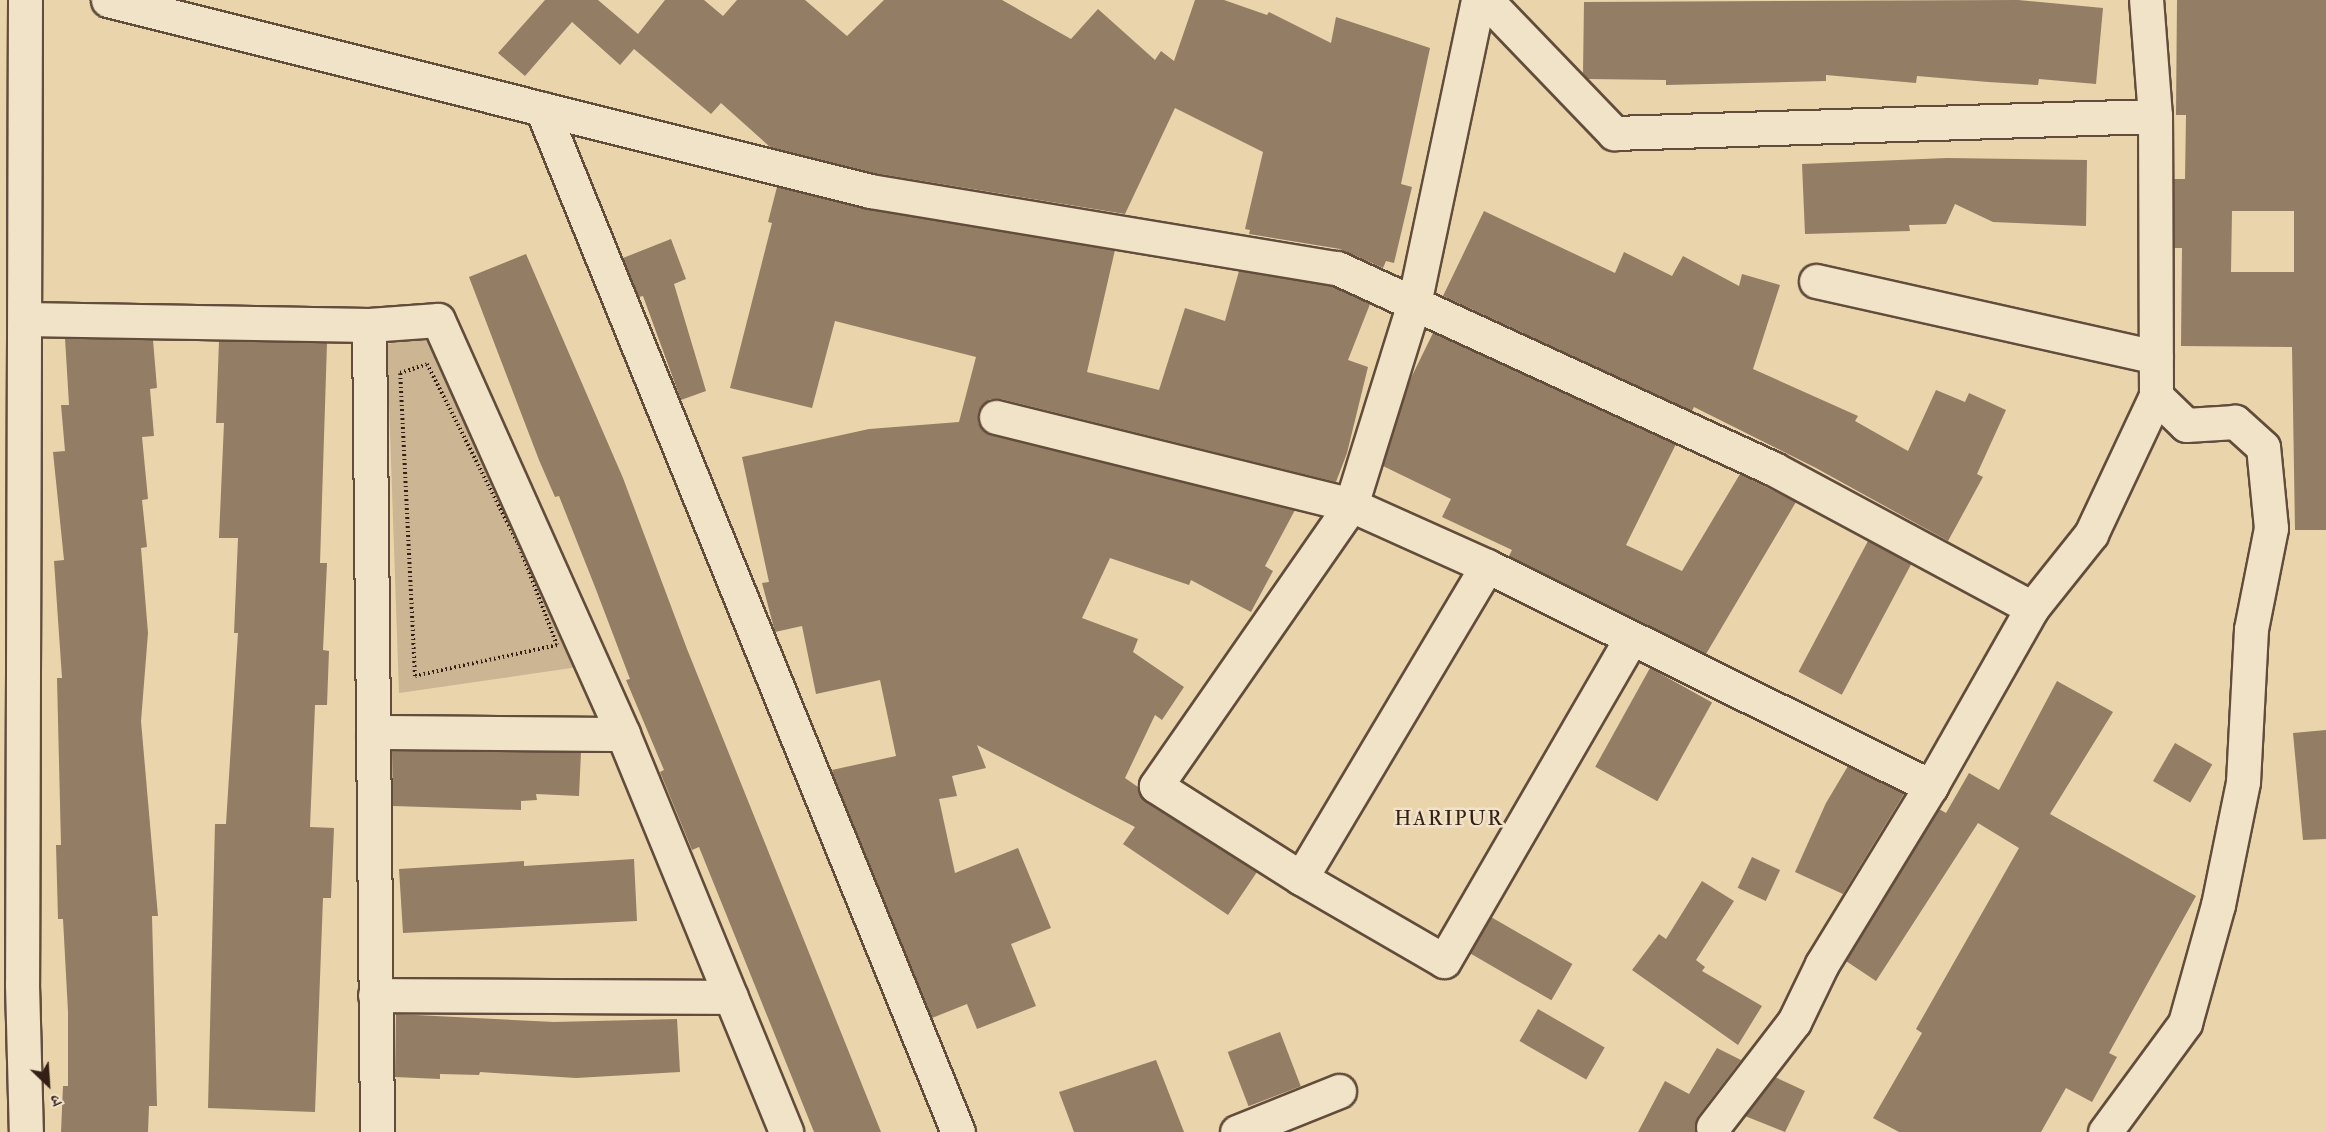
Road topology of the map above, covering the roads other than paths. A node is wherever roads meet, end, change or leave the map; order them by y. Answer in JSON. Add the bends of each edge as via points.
{"nodes":[{"id":1,"x":25,"y":0,"type":"edge"},
{"id":2,"x":108,"y":0,"type":"edge"},
{"id":3,"x":1478,"y":0,"type":"edge"},
{"id":4,"x":1486,"y":0,"type":"edge"},
{"id":5,"x":2146,"y":0,"type":"edge"},
{"id":6,"x":542,"y":109,"type":"junction"},
{"id":7,"x":2155,"y":116,"type":"junction"},
{"id":8,"x":1816,"y":281,"type":"dead end"},
{"id":9,"x":1414,"y":303,"type":"junction"},
{"id":10,"x":25,"y":319,"type":"junction"},
{"id":11,"x":369,"y":325,"type":"junction"},
{"id":12,"x":2156,"y":357,"type":"junction"},
{"id":13,"x":2157,"y":396,"type":"junction"},
{"id":14,"x":996,"y":417,"type":"dead end"},
{"id":15,"x":1351,"y":505,"type":"junction"},
{"id":16,"x":1487,"y":566,"type":"junction"},
{"id":17,"x":2032,"y":608,"type":"junction"},
{"id":18,"x":1631,"y":639,"type":"junction"},
{"id":19,"x":373,"y":732,"type":"junction"},
{"id":20,"x":623,"y":734,"type":"junction"},
{"id":21,"x":1931,"y":786,"type":"junction"},
{"id":22,"x":1301,"y":878,"type":"junction"},
{"id":23,"x":11,"y":984,"type":"edge"},
{"id":24,"x":375,"y":995,"type":"junction"},
{"id":25,"x":731,"y":997,"type":"junction"},
{"id":26,"x":1338,"y":1091,"type":"dead end"},
{"id":27,"x":2133,"y":1094,"type":"junction"},
{"id":28,"x":1713,"y":1127,"type":"dead end"},
{"id":29,"x":26,"y":1132,"type":"edge"},
{"id":30,"x":376,"y":1132,"type":"edge"},
{"id":31,"x":786,"y":1132,"type":"edge"},
{"id":32,"x":958,"y":1132,"type":"edge"},
{"id":33,"x":1237,"y":1132,"type":"edge"},
{"id":34,"x":2105,"y":1132,"type":"edge"},
{"id":35,"x":2134,"y":1132,"type":"edge"}],
"edges":[{"from":1,"to":10,"type":"street"},
{"from":2,"to":6,"type":"street"},
{"from":3,"to":9,"type":"street"},
{"from":4,"to":7,"type":"street","via":[[1614,133]]},
{"from":5,"to":7,"type":"street"},
{"from":6,"to":9,"type":"street","via":[[870,191],[1337,268]]},
{"from":6,"to":32,"type":"street"},
{"from":7,"to":12,"type":"street"},
{"from":8,"to":12,"type":"street"},
{"from":9,"to":15,"type":"street"},
{"from":9,"to":17,"type":"street","via":[[1774,469]]},
{"from":10,"to":11,"type":"street"},
{"from":10,"to":23,"type":"street"},
{"from":11,"to":19,"type":"street"},
{"from":11,"to":20,"type":"street","via":[[438,320]]},
{"from":12,"to":13,"type":"street"},
{"from":13,"to":17,"type":"street","via":[[2091,534]]},
{"from":13,"to":27,"type":"street","via":[[2186,426],[2235,422],[2264,447],[2271,528],[2251,629],[2243,782],[2218,905],[2185,1023]]},
{"from":14,"to":15,"type":"street"},
{"from":15,"to":16,"type":"street"},
{"from":15,"to":22,"type":"street","via":[[1156,786]]},
{"from":16,"to":18,"type":"street"},
{"from":16,"to":22,"type":"street"},
{"from":17,"to":21,"type":"street"},
{"from":18,"to":21,"type":"street"},
{"from":18,"to":22,"type":"street","via":[[1444,961]]},
{"from":19,"to":20,"type":"street"},
{"from":19,"to":24,"type":"street"},
{"from":20,"to":25,"type":"street"},
{"from":21,"to":28,"type":"street","via":[[1822,964],[1794,1022]]},
{"from":23,"to":29,"type":"street"},
{"from":24,"to":25,"type":"street"},
{"from":24,"to":30,"type":"street"},
{"from":25,"to":31,"type":"street"},
{"from":26,"to":33,"type":"street"},
{"from":27,"to":34,"type":"street"},
{"from":27,"to":35,"type":"street"}]}
